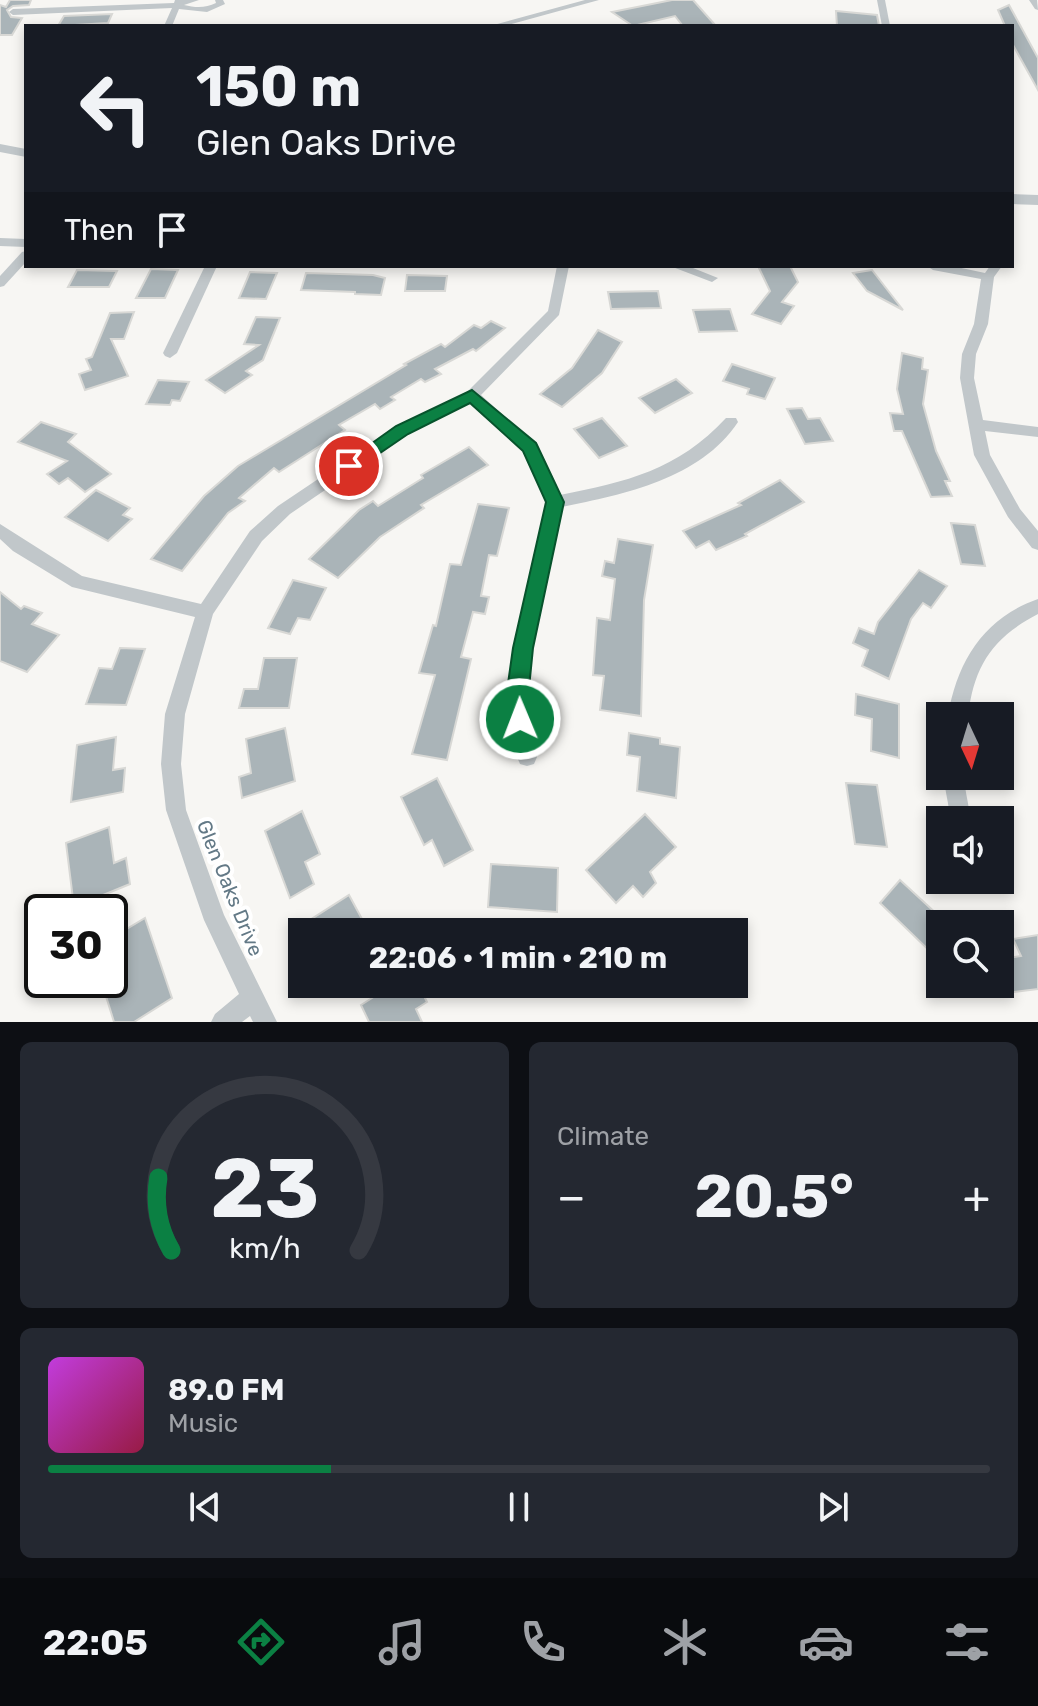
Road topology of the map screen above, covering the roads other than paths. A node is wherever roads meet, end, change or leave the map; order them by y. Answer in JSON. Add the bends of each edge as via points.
{"nodes":[{"id":1,"x":195,"y":0,"type":"edge"},
{"id":2,"x":219,"y":0,"type":"edge"},
{"id":3,"x":595,"y":0,"type":"edge"},
{"id":4,"x":881,"y":0,"type":"edge"},
{"id":5,"x":1033,"y":0,"type":"edge"},
{"id":6,"x":177,"y":3,"type":"edge"},
{"id":7,"x":1038,"y":7,"type":"edge"},
{"id":8,"x":13,"y":12,"type":"dead end"},
{"id":9,"x":169,"y":24,"type":"edge"},
{"id":10,"x":502,"y":24,"type":"edge"},
{"id":11,"x":886,"y":24,"type":"edge"},
{"id":12,"x":0,"y":148,"type":"edge"},
{"id":13,"x":24,"y":153,"type":"edge"},
{"id":14,"x":1014,"y":199,"type":"edge"},
{"id":15,"x":1038,"y":200,"type":"edge"},
{"id":16,"x":0,"y":242,"type":"edge"},
{"id":17,"x":24,"y":243,"type":"edge"},
{"id":18,"x":24,"y":257,"type":"edge"},
{"id":19,"x":210,"y":268,"type":"edge"},
{"id":20,"x":563,"y":268,"type":"edge"},
{"id":21,"x":682,"y":268,"type":"edge"},
{"id":22,"x":960,"y":268,"type":"edge"},
{"id":23,"x":988,"y":270,"type":"edge"},
{"id":24,"x":712,"y":278,"type":"dead end"},
{"id":25,"x":0,"y":283,"type":"edge"},
{"id":26,"x":170,"y":353,"type":"dead end"},
{"id":27,"x":472,"y":395,"type":"junction"},
{"id":28,"x":731,"y":422,"type":"dead end"},
{"id":29,"x":977,"y":425,"type":"junction"},
{"id":30,"x":1038,"y":432,"type":"edge"},
{"id":31,"x":555,"y":502,"type":"junction"},
{"id":32,"x":0,"y":530,"type":"edge"},
{"id":33,"x":1038,"y":543,"type":"edge"},
{"id":34,"x":1038,"y":606,"type":"edge"},
{"id":35,"x":205,"y":612,"type":"junction"},
{"id":36,"x":959,"y":702,"type":"edge"},
{"id":37,"x":527,"y":757,"type":"dead end"},
{"id":38,"x":253,"y":998,"type":"junction"},
{"id":39,"x":223,"y":1022,"type":"edge"},
{"id":40,"x":265,"y":1022,"type":"edge"}],
"edges":[{"from":1,"to":6,"type":"street"},
{"from":2,"to":6,"type":"street","via":[[213,8],[192,10]]},
{"from":3,"to":10,"type":"street"},
{"from":4,"to":11,"type":"street"},
{"from":5,"to":7,"type":"street"},
{"from":6,"to":8,"type":"street"},
{"from":6,"to":9,"type":"street"},
{"from":12,"to":13,"type":"street"},
{"from":14,"to":15,"type":"street"},
{"from":16,"to":17,"type":"street"},
{"from":18,"to":25,"type":"street"},
{"from":19,"to":26,"type":"street"},
{"from":20,"to":27,"type":"street","name":"Glen Oaks Drive","via":[[554,312]]},
{"from":21,"to":24,"type":"street"},
{"from":22,"to":23,"type":"street"},
{"from":23,"to":29,"type":"street","via":[[967,378]]},
{"from":27,"to":31,"type":"street","via":[[530,448]]},
{"from":27,"to":35,"type":"street","name":"Glen Oaks Drive","via":[[402,430],[284,510],[256,536]]},
{"from":28,"to":31,"type":"street","via":[[714,444],[652,479]]},
{"from":29,"to":30,"type":"street"},
{"from":29,"to":33,"type":"street","via":[[994,481]]},
{"from":31,"to":37,"type":"street","via":[[517,698]]},
{"from":32,"to":35,"type":"street","via":[[78,582]]},
{"from":34,"to":36,"type":"street","via":[[1011,618],[988,638],[961,686]]},
{"from":35,"to":38,"type":"street","name":"Glen Oaks Drive","via":[[175,714],[171,764],[176,810],[215,920]]},
{"from":38,"to":39,"type":"street"},
{"from":38,"to":40,"type":"street","name":"Glen Oaks Drive"}]}
